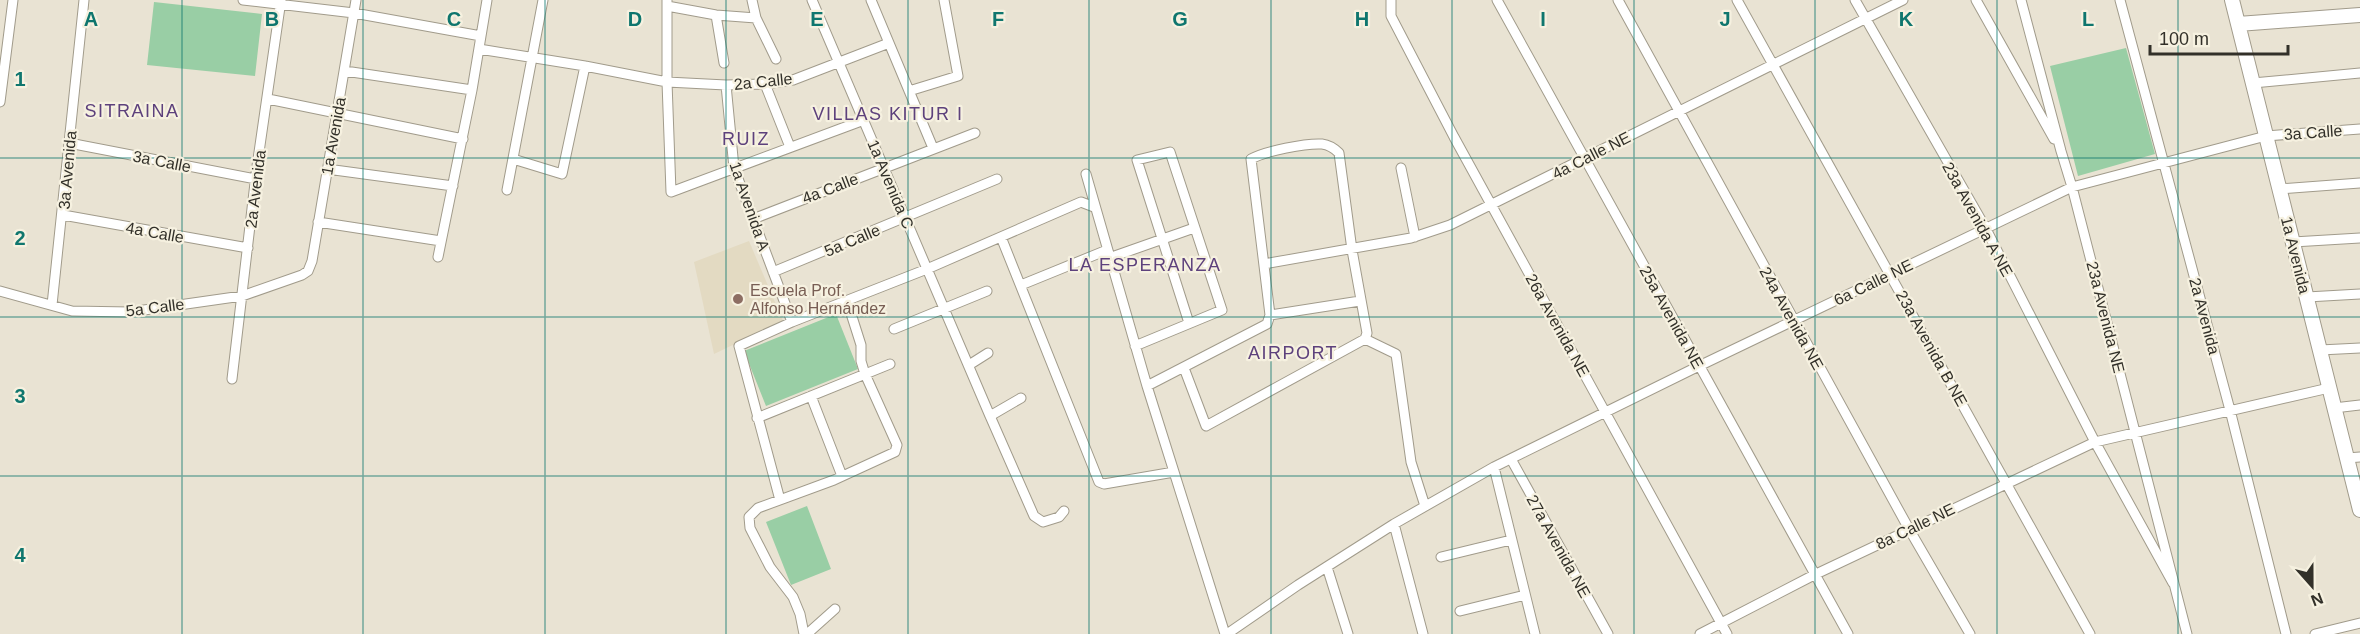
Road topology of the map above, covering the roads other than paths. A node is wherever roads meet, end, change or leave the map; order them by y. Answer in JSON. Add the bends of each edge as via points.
{"nodes":[{"id":1,"x":13,"y":0,"type":"edge"},
{"id":2,"x":84,"y":0,"type":"edge"},
{"id":3,"x":243,"y":0,"type":"edge"},
{"id":4,"x":356,"y":0,"type":"edge"},
{"id":5,"x":487,"y":0,"type":"edge"},
{"id":6,"x":543,"y":0,"type":"edge"},
{"id":7,"x":752,"y":0,"type":"edge"},
{"id":8,"x":812,"y":0,"type":"edge"},
{"id":9,"x":871,"y":0,"type":"edge"},
{"id":10,"x":944,"y":0,"type":"edge"},
{"id":11,"x":1391,"y":0,"type":"edge"},
{"id":12,"x":1497,"y":0,"type":"edge"},
{"id":13,"x":1618,"y":0,"type":"edge"},
{"id":14,"x":1737,"y":0,"type":"edge"},
{"id":15,"x":1855,"y":0,"type":"edge"},
{"id":16,"x":1903,"y":0,"type":"edge"},
{"id":17,"x":1976,"y":0,"type":"edge"},
{"id":18,"x":2021,"y":0,"type":"edge"},
{"id":19,"x":2120,"y":0,"type":"edge"},
{"id":20,"x":2232,"y":0,"type":"edge"},
{"id":21,"x":280,"y":3,"type":"edge"},
{"id":22,"x":667,"y":3,"type":"edge"},
{"id":23,"x":354,"y":13,"type":"junction"},
{"id":24,"x":716,"y":15,"type":"junction"},
{"id":25,"x":2360,"y":15,"type":"edge"},
{"id":26,"x":756,"y":18,"type":"junction"},
{"id":27,"x":1865,"y":18,"type":"junction"},
{"id":28,"x":2238,"y":24,"type":"junction"},
{"id":29,"x":481,"y":36,"type":"junction"},
{"id":30,"x":889,"y":43,"type":"junction"},
{"id":31,"x":479,"y":49,"type":"junction"},
{"id":32,"x":533,"y":59,"type":"junction"},
{"id":33,"x":776,"y":59,"type":"dead end"},
{"id":34,"x":724,"y":63,"type":"dead end"},
{"id":35,"x":838,"y":63,"type":"junction"},
{"id":36,"x":1773,"y":65,"type":"junction"},
{"id":37,"x":585,"y":66,"type":"junction"},
{"id":38,"x":345,"y":71,"type":"junction"},
{"id":39,"x":2360,"y":73,"type":"edge"},
{"id":40,"x":667,"y":82,"type":"junction"},
{"id":41,"x":2253,"y":83,"type":"junction"},
{"id":42,"x":765,"y":84,"type":"junction"},
{"id":43,"x":726,"y":85,"type":"junction"},
{"id":44,"x":472,"y":90,"type":"junction"},
{"id":45,"x":909,"y":91,"type":"junction"},
{"id":46,"x":268,"y":99,"type":"junction"},
{"id":47,"x":0,"y":102,"type":"edge"},
{"id":48,"x":1680,"y":111,"type":"junction"},
{"id":49,"x":336,"y":114,"type":"junction"},
{"id":50,"x":864,"y":120,"type":"junction"},
{"id":51,"x":2360,"y":129,"type":"edge"},
{"id":52,"x":975,"y":133,"type":"dead end"},
{"id":53,"x":2266,"y":136,"type":"junction"},
{"id":54,"x":463,"y":139,"type":"junction"},
{"id":55,"x":69,"y":143,"type":"junction"},
{"id":56,"x":790,"y":147,"type":"junction"},
{"id":57,"x":933,"y":148,"type":"junction"},
{"id":58,"x":2061,"y":151,"type":"junction"},
{"id":59,"x":1584,"y":158,"type":"junction"},
{"id":60,"x":513,"y":159,"type":"junction"},
{"id":61,"x":2164,"y":163,"type":"junction"},
{"id":62,"x":884,"y":167,"type":"junction"},
{"id":63,"x":734,"y":168,"type":"junction"},
{"id":64,"x":1401,"y":168,"type":"dead end"},
{"id":65,"x":327,"y":169,"type":"junction"},
{"id":66,"x":1086,"y":174,"type":"dead end"},
{"id":67,"x":256,"y":179,"type":"junction"},
{"id":68,"x":997,"y":179,"type":"dead end"},
{"id":69,"x":2360,"y":183,"type":"edge"},
{"id":70,"x":453,"y":186,"type":"junction"},
{"id":71,"x":2072,"y":187,"type":"junction"},
{"id":72,"x":2279,"y":189,"type":"junction"},
{"id":73,"x":507,"y":190,"type":"dead end"},
{"id":74,"x":1492,"y":205,"type":"junction"},
{"id":75,"x":1094,"y":207,"type":"junction"},
{"id":76,"x":63,"y":216,"type":"junction"},
{"id":77,"x":905,"y":218,"type":"junction"},
{"id":78,"x":753,"y":219,"type":"junction"},
{"id":79,"x":318,"y":222,"type":"junction"},
{"id":80,"x":1194,"y":228,"type":"junction"},
{"id":81,"x":1985,"y":228,"type":"junction"},
{"id":82,"x":1001,"y":237,"type":"junction"},
{"id":83,"x":1415,"y":237,"type":"junction"},
{"id":84,"x":2360,"y":237,"type":"edge"},
{"id":85,"x":1163,"y":239,"type":"junction"},
{"id":86,"x":441,"y":241,"type":"junction"},
{"id":87,"x":2293,"y":242,"type":"junction"},
{"id":88,"x":248,"y":248,"type":"junction"},
{"id":89,"x":1352,"y":250,"type":"junction"},
{"id":90,"x":1108,"y":254,"type":"junction"},
{"id":91,"x":438,"y":257,"type":"dead end"},
{"id":92,"x":1264,"y":264,"type":"junction"},
{"id":93,"x":927,"y":269,"type":"junction"},
{"id":94,"x":308,"y":271,"type":"joint"},
{"id":95,"x":773,"y":272,"type":"junction"},
{"id":96,"x":1890,"y":273,"type":"junction"},
{"id":97,"x":1021,"y":285,"type":"junction"},
{"id":98,"x":0,"y":291,"type":"edge"},
{"id":99,"x":987,"y":291,"type":"dead end"},
{"id":100,"x":2360,"y":294,"type":"edge"},
{"id":101,"x":242,"y":296,"type":"junction"},
{"id":102,"x":2307,"y":297,"type":"junction"},
{"id":103,"x":847,"y":301,"type":"junction"},
{"id":104,"x":1360,"y":301,"type":"junction"},
{"id":105,"x":52,"y":305,"type":"junction"},
{"id":106,"x":944,"y":308,"type":"junction"},
{"id":107,"x":1270,"y":315,"type":"junction"},
{"id":108,"x":1793,"y":320,"type":"junction"},
{"id":109,"x":792,"y":322,"type":"junction"},
{"id":110,"x":1190,"y":323,"type":"junction"},
{"id":111,"x":894,"y":329,"type":"dead end"},
{"id":112,"x":1365,"y":339,"type":"junction"},
{"id":113,"x":1135,"y":346,"type":"junction"},
{"id":114,"x":2360,"y":348,"type":"edge"},
{"id":115,"x":2320,"y":350,"type":"junction"},
{"id":116,"x":988,"y":353,"type":"dead end"},
{"id":117,"x":890,"y":364,"type":"dead end"},
{"id":118,"x":969,"y":365,"type":"junction"},
{"id":119,"x":1699,"y":366,"type":"junction"},
{"id":120,"x":1184,"y":368,"type":"junction"},
{"id":121,"x":865,"y":374,"type":"junction"},
{"id":122,"x":232,"y":379,"type":"dead end"},
{"id":123,"x":1148,"y":386,"type":"junction"},
{"id":124,"x":2329,"y":388,"type":"junction"},
{"id":125,"x":811,"y":396,"type":"junction"},
{"id":126,"x":1021,"y":398,"type":"dead end"},
{"id":127,"x":2360,"y":405,"type":"edge"},
{"id":128,"x":2334,"y":408,"type":"junction"},
{"id":129,"x":2230,"y":410,"type":"junction"},
{"id":130,"x":1606,"y":413,"type":"junction"},
{"id":131,"x":990,"y":416,"type":"junction"},
{"id":132,"x":757,"y":418,"type":"junction"},
{"id":133,"x":2135,"y":431,"type":"junction"},
{"id":134,"x":2095,"y":442,"type":"junction"},
{"id":135,"x":2353,"y":457,"type":"edge"},
{"id":136,"x":1511,"y":459,"type":"junction"},
{"id":137,"x":1494,"y":467,"type":"junction"},
{"id":138,"x":1174,"y":472,"type":"junction"},
{"id":139,"x":842,"y":476,"type":"junction"},
{"id":140,"x":2006,"y":482,"type":"junction"},
{"id":141,"x":780,"y":500,"type":"junction"},
{"id":142,"x":1425,"y":506,"type":"junction"},
{"id":143,"x":2360,"y":510,"type":"edge"},
{"id":144,"x":1064,"y":511,"type":"dead end"},
{"id":145,"x":1394,"y":524,"type":"junction"},
{"id":146,"x":1909,"y":529,"type":"junction"},
{"id":147,"x":1511,"y":540,"type":"junction"},
{"id":148,"x":1441,"y":557,"type":"dead end"},
{"id":149,"x":1327,"y":567,"type":"junction"},
{"id":150,"x":1814,"y":574,"type":"junction"},
{"id":151,"x":2173,"y":583,"type":"junction"},
{"id":152,"x":1525,"y":595,"type":"junction"},
{"id":153,"x":835,"y":609,"type":"dead end"},
{"id":154,"x":1460,"y":611,"type":"dead end"},
{"id":155,"x":1721,"y":623,"type":"junction"},
{"id":156,"x":2360,"y":624,"type":"edge"},
{"id":157,"x":1240,"y":630,"type":"edge"},
{"id":158,"x":806,"y":634,"type":"edge"},
{"id":159,"x":1226,"y":634,"type":"edge"},
{"id":160,"x":1348,"y":634,"type":"edge"},
{"id":161,"x":1423,"y":634,"type":"edge"},
{"id":162,"x":1535,"y":634,"type":"edge"},
{"id":163,"x":1608,"y":634,"type":"edge"},
{"id":164,"x":1700,"y":634,"type":"edge"},
{"id":165,"x":1727,"y":634,"type":"edge"},
{"id":166,"x":1848,"y":634,"type":"edge"},
{"id":167,"x":1970,"y":634,"type":"edge"},
{"id":168,"x":2090,"y":634,"type":"edge"},
{"id":169,"x":2187,"y":634,"type":"edge"},
{"id":170,"x":2286,"y":634,"type":"edge"},
{"id":171,"x":2315,"y":634,"type":"edge"}],
"edges":[{"from":1,"to":47,"type":"street"},
{"from":2,"to":55,"type":"street","name":"3a Avenida"},
{"from":3,"to":21,"type":"street"},
{"from":4,"to":23,"type":"street","name":"1a Avenida"},
{"from":5,"to":29,"type":"street"},
{"from":6,"to":32,"type":"street"},
{"from":7,"to":26,"type":"street"},
{"from":8,"to":35,"type":"street","name":"1a Avenida C"},
{"from":9,"to":30,"type":"street"},
{"from":10,"to":45,"type":"street","via":[[958,76]]},
{"from":11,"to":74,"type":"street","name":"26a Avenida NE","via":[[1390,16]]},
{"from":12,"to":59,"type":"street","name":"25a Avenida NE"},
{"from":13,"to":48,"type":"street","name":"24a Avenida NE"},
{"from":14,"to":36,"type":"street","name":"23a Avenida B NE"},
{"from":15,"to":27,"type":"street","name":"23a Avenida A NE"},
{"from":16,"to":27,"type":"street","name":"4a Calle NE"},
{"from":17,"to":58,"type":"street"},
{"from":18,"to":58,"type":"street","name":"23a Avenida NE"},
{"from":19,"to":61,"type":"street","name":"2a Avenida"},
{"from":20,"to":28,"type":"street","name":"1a Avenida"},
{"from":21,"to":23,"type":"street"},
{"from":21,"to":46,"type":"street","name":"2a Avenida"},
{"from":22,"to":24,"type":"street"},
{"from":22,"to":40,"type":"street"},
{"from":23,"to":29,"type":"street"},
{"from":23,"to":38,"type":"street","name":"1a Avenida"},
{"from":24,"to":26,"type":"street"},
{"from":24,"to":34,"type":"street"},
{"from":25,"to":28,"type":"street"},
{"from":26,"to":33,"type":"street"},
{"from":27,"to":36,"type":"street","name":"4a Calle NE"},
{"from":27,"to":81,"type":"street","name":"23a Avenida A NE"},
{"from":28,"to":41,"type":"street","name":"1a Avenida"},
{"from":29,"to":31,"type":"street"},
{"from":30,"to":35,"type":"street","name":"2a Calle"},
{"from":30,"to":45,"type":"street"},
{"from":31,"to":32,"type":"street","name":"2a Calle"},
{"from":31,"to":44,"type":"street"},
{"from":32,"to":37,"type":"street","name":"2a Calle"},
{"from":32,"to":60,"type":"street"},
{"from":35,"to":42,"type":"street","name":"2a Calle","via":[[793,80]]},
{"from":35,"to":50,"type":"street","name":"1a Avenida C"},
{"from":36,"to":48,"type":"street","name":"4a Calle NE"},
{"from":36,"to":96,"type":"street","name":"23a Avenida B NE"},
{"from":37,"to":40,"type":"street","name":"2a Calle"},
{"from":37,"to":60,"type":"street","via":[[562,174]]},
{"from":38,"to":44,"type":"street"},
{"from":38,"to":49,"type":"street","name":"1a Avenida"},
{"from":39,"to":41,"type":"street"},
{"from":40,"to":43,"type":"street","name":"2a Calle"},
{"from":40,"to":63,"type":"street","via":[[671,192]]},
{"from":41,"to":53,"type":"street","name":"1a Avenida"},
{"from":42,"to":43,"type":"street","name":"2a Calle"},
{"from":42,"to":56,"type":"street"},
{"from":43,"to":63,"type":"street","name":"1a Avenida A"},
{"from":44,"to":54,"type":"street"},
{"from":45,"to":57,"type":"street"},
{"from":46,"to":49,"type":"street"},
{"from":46,"to":67,"type":"street","name":"2a Avenida"},
{"from":48,"to":59,"type":"street","name":"4a Calle NE"},
{"from":48,"to":108,"type":"street","name":"24a Avenida NE"},
{"from":49,"to":54,"type":"street"},
{"from":49,"to":65,"type":"street","name":"1a Avenida"},
{"from":50,"to":56,"type":"street"},
{"from":50,"to":62,"type":"street","name":"1a Avenida C"},
{"from":51,"to":53,"type":"street","name":"3a Calle"},
{"from":52,"to":57,"type":"street","name":"4a Calle"},
{"from":53,"to":61,"type":"street","name":"6a Calle NE"},
{"from":53,"to":72,"type":"street","name":"1a Avenida"},
{"from":54,"to":70,"type":"street"},
{"from":55,"to":67,"type":"street","name":"3a Calle"},
{"from":55,"to":76,"type":"street","name":"3a Avenida"},
{"from":56,"to":63,"type":"street"},
{"from":57,"to":62,"type":"street","name":"4a Calle"},
{"from":58,"to":71,"type":"street","name":"23a Avenida NE"},
{"from":59,"to":74,"type":"street","name":"4a Calle NE"},
{"from":59,"to":119,"type":"street","name":"25a Avenida NE"},
{"from":60,"to":73,"type":"street"},
{"from":61,"to":71,"type":"street","name":"6a Calle NE"},
{"from":61,"to":129,"type":"street","name":"2a Avenida"},
{"from":62,"to":77,"type":"street","name":"1a Avenida C"},
{"from":62,"to":78,"type":"street","name":"4a Calle"},
{"from":63,"to":78,"type":"street","name":"1a Avenida A"},
{"from":64,"to":83,"type":"street"},
{"from":65,"to":70,"type":"street"},
{"from":65,"to":79,"type":"street","name":"1a Avenida"},
{"from":66,"to":75,"type":"street"},
{"from":67,"to":88,"type":"street","name":"2a Avenida"},
{"from":68,"to":77,"type":"street","name":"5a Calle"},
{"from":69,"to":72,"type":"street"},
{"from":70,"to":86,"type":"street"},
{"from":71,"to":81,"type":"street","name":"6a Calle NE"},
{"from":71,"to":133,"type":"street","name":"23a Avenida NE"},
{"from":72,"to":87,"type":"street","name":"1a Avenida"},
{"from":74,"to":83,"type":"street","name":"4a Calle NE"},
{"from":74,"to":130,"type":"street","name":"26a Avenida NE"},
{"from":75,"to":82,"type":"street","via":[[1081,202]]},
{"from":75,"to":90,"type":"street"},
{"from":76,"to":88,"type":"street","name":"4a Calle"},
{"from":76,"to":105,"type":"street","name":"3a Avenida"},
{"from":77,"to":93,"type":"street","name":"1a Avenida C"},
{"from":77,"to":95,"type":"street","name":"5a Calle"},
{"from":78,"to":95,"type":"street","name":"1a Avenida A"},
{"from":79,"to":86,"type":"street"},
{"from":79,"to":94,"type":"street","name":"1a Avenida"},
{"from":80,"to":85,"type":"street"},
{"from":80,"to":85,"type":"street","via":[[1170,152],[1137,160]]},
{"from":80,"to":110,"type":"street","via":[[1222,310]]},
{"from":81,"to":96,"type":"street","name":"6a Calle NE"},
{"from":81,"to":134,"type":"street","name":"23a Avenida A NE"},
{"from":82,"to":93,"type":"street"},
{"from":82,"to":97,"type":"street"},
{"from":83,"to":89,"type":"street","name":"4a Calle NE"},
{"from":84,"to":87,"type":"street"},
{"from":85,"to":90,"type":"street"},
{"from":85,"to":110,"type":"street"},
{"from":86,"to":91,"type":"street"},
{"from":87,"to":102,"type":"street","name":"1a Avenida"},
{"from":88,"to":101,"type":"street","name":"2a Avenida"},
{"from":89,"to":92,"type":"street","name":"4a Calle NE"},
{"from":89,"to":92,"type":"street","via":[[1339,153],[1322,144],[1263,153],[1251,159]]},
{"from":89,"to":104,"type":"street"},
{"from":90,"to":97,"type":"street"},
{"from":90,"to":113,"type":"street"},
{"from":92,"to":107,"type":"street"},
{"from":93,"to":103,"type":"street"},
{"from":93,"to":106,"type":"street","name":"1a Avenida C"},
{"from":94,"to":101,"type":"street","name":"5a Calle"},
{"from":95,"to":109,"type":"street","name":"1a Avenida A"},
{"from":96,"to":108,"type":"street","name":"6a Calle NE"},
{"from":96,"to":140,"type":"street","name":"23a Avenida B NE"},
{"from":97,"to":138,"type":"street","via":[[1099,482]]},
{"from":98,"to":105,"type":"street","name":"5a Calle"},
{"from":99,"to":106,"type":"street"},
{"from":100,"to":102,"type":"street"},
{"from":101,"to":105,"type":"street","name":"5a Calle","via":[[130,312],[72,311]]},
{"from":101,"to":122,"type":"street","name":"2a Avenida"},
{"from":102,"to":115,"type":"street","name":"1a Avenida"},
{"from":103,"to":109,"type":"street"},
{"from":103,"to":121,"type":"street","via":[[861,345]]},
{"from":104,"to":107,"type":"street"},
{"from":104,"to":112,"type":"street"},
{"from":106,"to":111,"type":"street"},
{"from":106,"to":118,"type":"street","name":"1a Avenida C"},
{"from":107,"to":120,"type":"street","via":[[1267,324]]},
{"from":108,"to":119,"type":"street","name":"6a Calle NE"},
{"from":108,"to":146,"type":"street","name":"24a Avenida NE"},
{"from":109,"to":132,"type":"street","via":[[739,346]]},
{"from":110,"to":113,"type":"street"},
{"from":112,"to":120,"type":"street","via":[[1206,426]]},
{"from":112,"to":142,"type":"street","via":[[1396,354],[1411,462]]},
{"from":113,"to":123,"type":"street"},
{"from":114,"to":115,"type":"street"},
{"from":115,"to":124,"type":"street","name":"1a Avenida"},
{"from":116,"to":118,"type":"street"},
{"from":117,"to":121,"type":"street"},
{"from":118,"to":131,"type":"street","name":"1a Avenida C"},
{"from":119,"to":130,"type":"street","name":"6a Calle NE"},
{"from":119,"to":150,"type":"street","name":"25a Avenida NE"},
{"from":120,"to":123,"type":"street"},
{"from":121,"to":125,"type":"street"},
{"from":121,"to":139,"type":"street","via":[[897,445],[895,452]]},
{"from":123,"to":138,"type":"street"},
{"from":124,"to":128,"type":"street","name":"1a Avenida"},
{"from":124,"to":129,"type":"street","name":"8a Calle NE"},
{"from":125,"to":132,"type":"street"},
{"from":125,"to":139,"type":"street"},
{"from":126,"to":131,"type":"street"},
{"from":127,"to":128,"type":"street"},
{"from":128,"to":135,"type":"street","name":"1a Avenida"},
{"from":129,"to":133,"type":"street","name":"8a Calle NE"},
{"from":129,"to":170,"type":"street","name":"2a Avenida"},
{"from":130,"to":136,"type":"street","name":"6a Calle NE"},
{"from":130,"to":155,"type":"street","name":"26a Avenida NE"},
{"from":131,"to":144,"type":"street","name":"1a Avenida C","via":[[1034,516],[1042,522],[1059,518]]},
{"from":132,"to":141,"type":"street"},
{"from":133,"to":134,"type":"street","name":"8a Calle NE"},
{"from":133,"to":151,"type":"street","name":"23a Avenida NE"},
{"from":134,"to":140,"type":"street","name":"8a Calle NE"},
{"from":134,"to":151,"type":"street","name":"23a Avenida A NE"},
{"from":135,"to":143,"type":"street","name":"1a Avenida"},
{"from":136,"to":137,"type":"street","name":"6a Calle NE"},
{"from":136,"to":163,"type":"street","name":"27a Avenida NE"},
{"from":137,"to":142,"type":"street","name":"6a Calle NE"},
{"from":137,"to":147,"type":"street"},
{"from":138,"to":159,"type":"street"},
{"from":139,"to":141,"type":"street"},
{"from":140,"to":146,"type":"street","name":"8a Calle NE"},
{"from":140,"to":168,"type":"street","name":"23a Avenida B NE"},
{"from":141,"to":158,"type":"street","via":[[749,516],[750,528],[770,567],[793,597]]},
{"from":142,"to":145,"type":"street","name":"6a Calle NE"},
{"from":145,"to":149,"type":"street","name":"6a Calle NE"},
{"from":145,"to":161,"type":"street"},
{"from":146,"to":150,"type":"street","name":"8a Calle NE"},
{"from":146,"to":167,"type":"street","name":"24a Avenida NE"},
{"from":147,"to":148,"type":"street"},
{"from":147,"to":152,"type":"street"},
{"from":149,"to":157,"type":"street","name":"6a Calle NE"},
{"from":149,"to":160,"type":"street"},
{"from":150,"to":155,"type":"street","name":"8a Calle NE"},
{"from":150,"to":166,"type":"street","name":"25a Avenida NE"},
{"from":151,"to":169,"type":"street","name":"23a Avenida NE"},
{"from":152,"to":154,"type":"street"},
{"from":152,"to":162,"type":"street"},
{"from":153,"to":158,"type":"street"},
{"from":155,"to":164,"type":"street","name":"8a Calle NE"},
{"from":155,"to":165,"type":"street","name":"26a Avenida NE"},
{"from":156,"to":171,"type":"street"},
{"from":157,"to":159,"type":"street","name":"6a Calle NE"}]}
